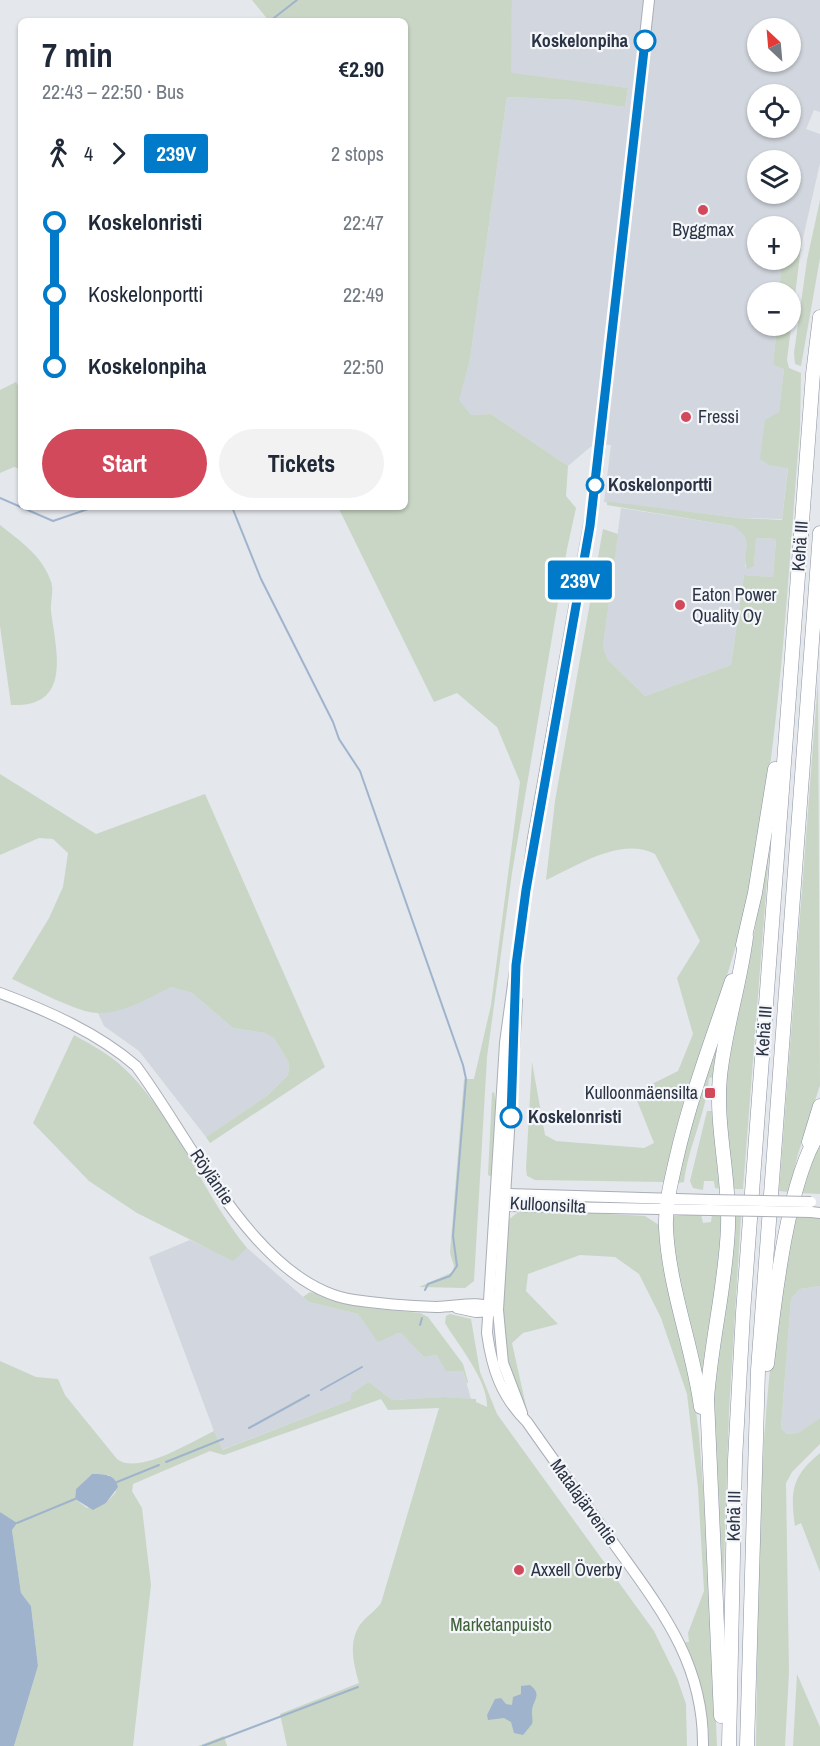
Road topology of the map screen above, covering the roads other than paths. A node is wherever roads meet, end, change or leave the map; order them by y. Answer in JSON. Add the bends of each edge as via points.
{"nodes":[{"id":1,"x":650,"y":0,"type":"edge"},
{"id":2,"x":820,"y":317,"type":"edge"},
{"id":3,"x":820,"y":533,"type":"edge"},
{"id":4,"x":818,"y":556,"type":"junction"},
{"id":5,"x":820,"y":573,"type":"edge"},
{"id":6,"x":789,"y":691,"type":"junction"},
{"id":7,"x":746,"y":937,"type":"junction"},
{"id":8,"x":516,"y":965,"type":"junction"},
{"id":9,"x":0,"y":993,"type":"edge"},
{"id":10,"x":820,"y":1106,"type":"edge"},
{"id":11,"x":820,"y":1131,"type":"edge"},
{"id":12,"x":803,"y":1164,"type":"junction"},
{"id":13,"x":495,"y":1199,"type":"junction"},
{"id":14,"x":506,"y":1200,"type":"junction"},
{"id":15,"x":668,"y":1204,"type":"junction"},
{"id":16,"x":815,"y":1208,"type":"edge"},
{"id":17,"x":491,"y":1309,"type":"junction"},
{"id":18,"x":756,"y":1416,"type":"junction"},
{"id":19,"x":708,"y":1467,"type":"junction"},
{"id":20,"x":703,"y":1746,"type":"edge"},
{"id":21,"x":723,"y":1746,"type":"edge"},
{"id":22,"x":729,"y":1746,"type":"edge"},
{"id":23,"x":747,"y":1746,"type":"edge"}],
"edges":[{"from":1,"to":8,"type":"main road","via":[[593,500],[533,838]]},
{"from":2,"to":6,"type":"highway","name":"Kehä III"},
{"from":3,"to":4,"type":"highway","name":"Kehä III"},
{"from":4,"to":5,"type":"highway"},
{"from":4,"to":18,"type":"highway","name":"Kehä III"},
{"from":6,"to":7,"type":"highway","via":[[780,717],[765,835]]},
{"from":6,"to":22,"type":"highway","name":"Kehä III","via":[[743,1313],[735,1460]]},
{"from":7,"to":15,"type":"highway","via":[[691,1100]]},
{"from":7,"to":19,"type":"highway","via":[[720,1078],[728,1225],[711,1350]]},
{"from":8,"to":13,"type":"main road","name":"Matalajärventie","via":[[505,1043]]},
{"from":8,"to":14,"type":"main road","name":"Matalajärventie"},
{"from":9,"to":17,"type":"main road","name":"Röyläntie","via":[[90,1034],[136,1066],[251,1232],[298,1277],[350,1300]]},
{"from":10,"to":12,"type":"highway"},
{"from":11,"to":12,"type":"highway"},
{"from":12,"to":18,"type":"highway","via":[[780,1270],[764,1392]]},
{"from":13,"to":14,"type":"main road","name":"Kulloonsilta"},
{"from":13,"to":17,"type":"main road","name":"Matalajärventie"},
{"from":14,"to":15,"type":"main road","name":"Kulloonsilta"},
{"from":14,"to":17,"type":"main road","name":"Matalajärventie"},
{"from":15,"to":16,"type":"main road","name":"Kulloonsilta","bridge":true},
{"from":15,"to":19,"type":"highway","via":[[669,1257],[692,1352]]},
{"from":17,"to":20,"type":"main road","name":"Matalajärventie","via":[[503,1363],[527,1422],[677,1635],[697,1687]]},
{"from":18,"to":23,"type":"highway","name":"Kehä III"},
{"from":19,"to":21,"type":"highway"}]}
